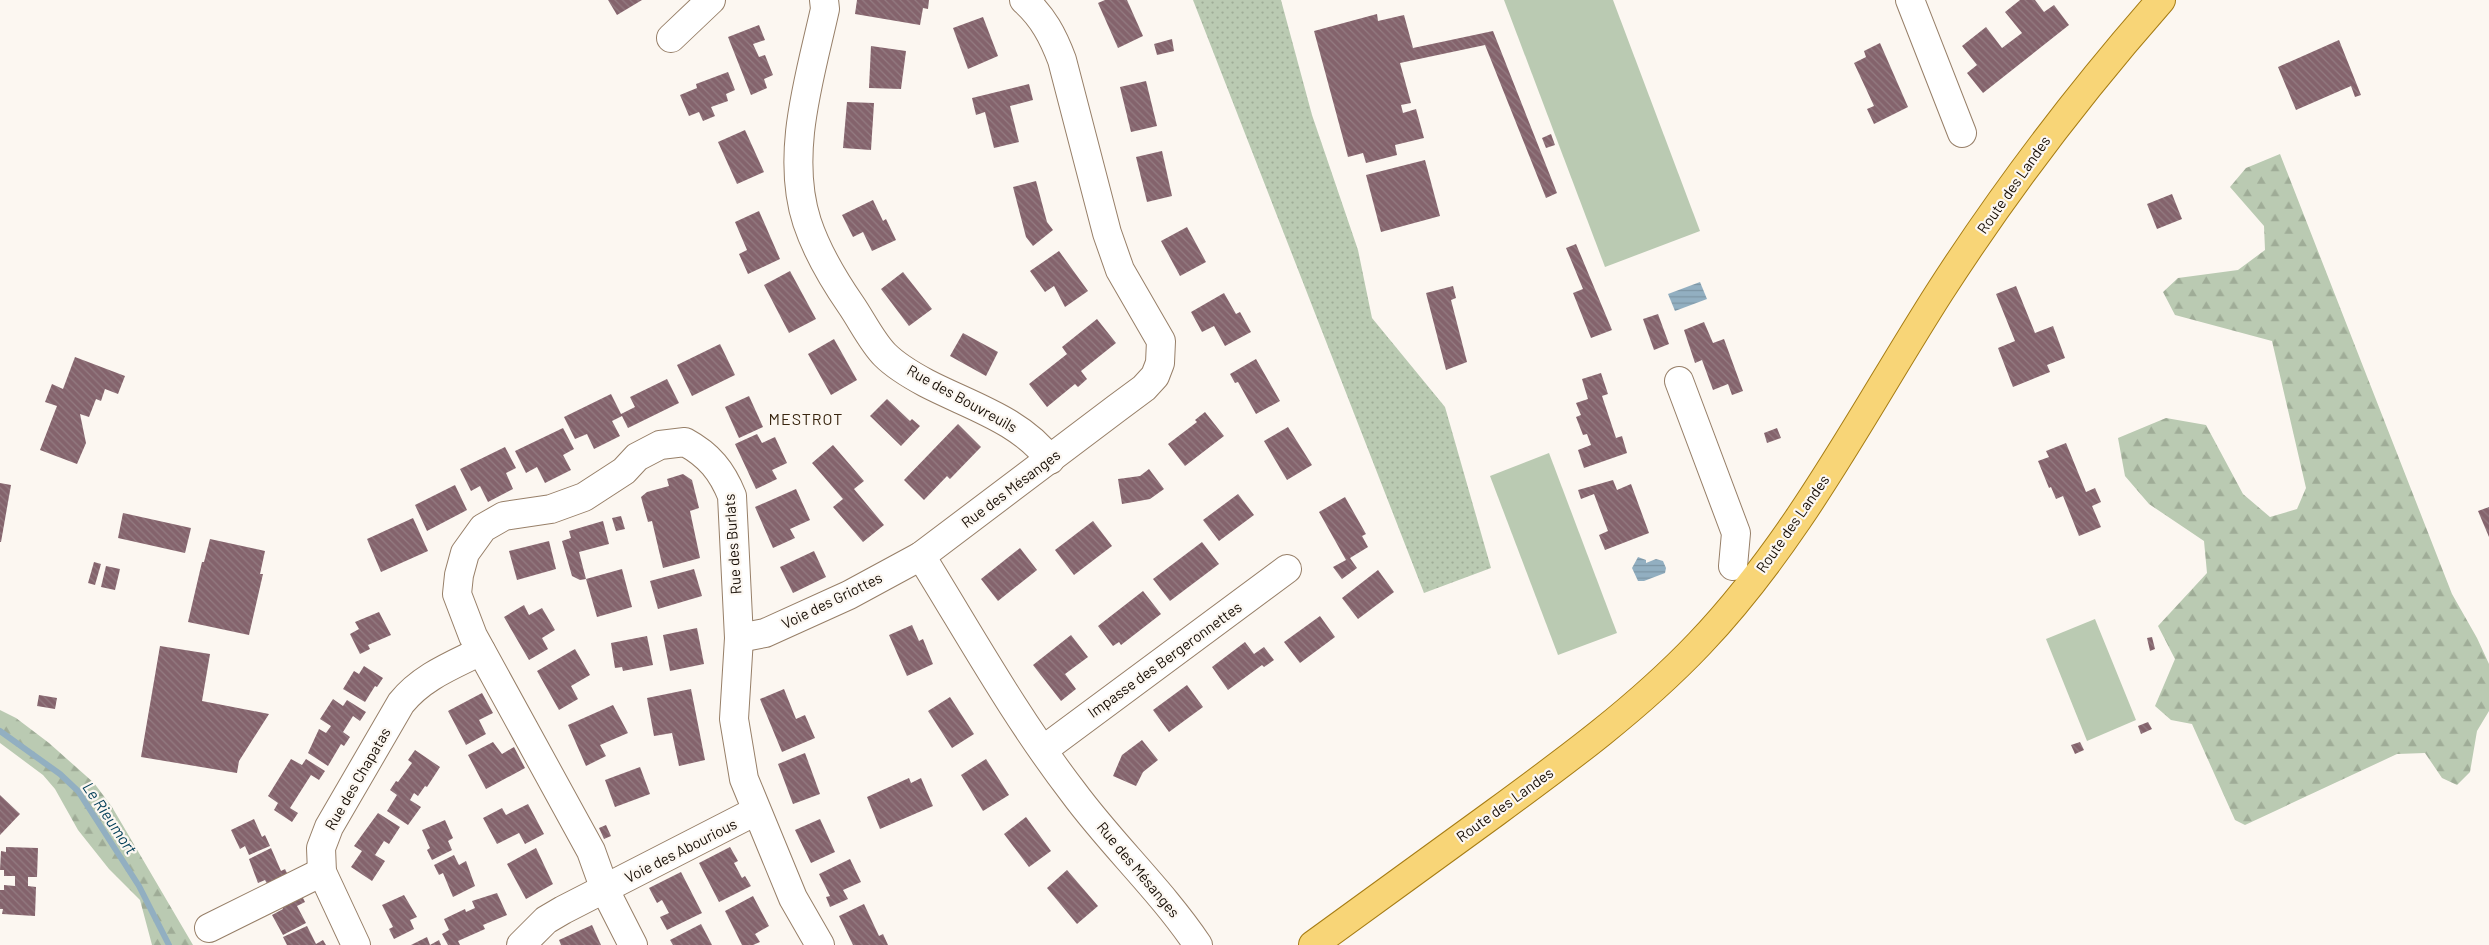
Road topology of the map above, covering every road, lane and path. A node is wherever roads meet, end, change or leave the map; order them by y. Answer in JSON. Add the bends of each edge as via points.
{"nodes":[{"id":1,"x":710,"y":0,"type":"edge"},
{"id":2,"x":824,"y":0,"type":"edge"},
{"id":3,"x":1024,"y":0,"type":"edge"},
{"id":4,"x":1910,"y":0,"type":"edge"},
{"id":5,"x":2161,"y":0,"type":"edge"},
{"id":6,"x":670,"y":38,"type":"dead end"},
{"id":7,"x":1962,"y":133,"type":"dead end"},
{"id":8,"x":1679,"y":381,"type":"dead end"},
{"id":9,"x":1050,"y":460,"type":"junction"},
{"id":10,"x":921,"y":556,"type":"junction"},
{"id":11,"x":1733,"y":566,"type":"dead end"},
{"id":12,"x":1288,"y":570,"type":"dead end"},
{"id":13,"x":740,"y":638,"type":"junction"},
{"id":14,"x":481,"y":651,"type":"junction"},
{"id":15,"x":1043,"y":750,"type":"junction"},
{"id":16,"x":756,"y":811,"type":"junction"},
{"id":17,"x":322,"y":872,"type":"junction"},
{"id":18,"x":605,"y":890,"type":"junction"},
{"id":19,"x":208,"y":928,"type":"dead end"},
{"id":20,"x":356,"y":945,"type":"edge"},
{"id":21,"x":521,"y":945,"type":"edge"},
{"id":22,"x":632,"y":945,"type":"edge"},
{"id":23,"x":820,"y":945,"type":"edge"},
{"id":24,"x":1198,"y":945,"type":"edge"},
{"id":25,"x":1313,"y":945,"type":"edge"}],
"edges":[{"from":1,"to":6,"type":"street"},
{"from":2,"to":9,"type":"street","name":"Rue des Bouvreuils","via":[[825,9],[799,142],[802,200],[820,254],[832,277],[886,355],[925,382],[1020,430],[1038,444]]},
{"from":3,"to":9,"type":"street","name":"Rue des Mésanges","via":[[1053,36],[1113,252],[1161,341],[1162,352],[1155,376],[1144,388]]},
{"from":4,"to":7,"type":"street"},
{"from":5,"to":25,"type":"main road","name":"Route des Landes","via":[[2099,71],[2024,168],[1938,294],[1829,474],[1767,563],[1700,643],[1649,693],[1570,758]]},
{"from":8,"to":11,"type":"street","via":[[1736,533]]},
{"from":9,"to":10,"type":"street","name":"Rue des Mésanges"},
{"from":10,"to":13,"type":"street","name":"Voie des Griottes","via":[[841,599],[765,633]]},
{"from":10,"to":15,"type":"street","name":"Rue des Mésanges"},
{"from":12,"to":15,"type":"street","name":"Impasse des Bergeronnettes"},
{"from":13,"to":14,"type":"street","name":"Rue des Burlats","via":[[732,496],[726,479],[714,463],[685,442],[660,445],[637,457],[624,471],[584,497],[551,509],[504,516],[483,528],[466,554],[457,594]]},
{"from":13,"to":16,"type":"street","name":"Rue des Burlats","via":[[734,719],[744,779]]},
{"from":14,"to":17,"type":"street","name":"Rue des Chapatas","via":[[430,676],[413,688],[401,703],[329,827],[321,848]]},
{"from":14,"to":18,"type":"street","name":"Rue des Burlats","via":[[591,851]]},
{"from":15,"to":24,"type":"street","name":"Rue des Mésanges","via":[[1073,793],[1176,914]]},
{"from":16,"to":18,"type":"street","name":"Voie des Abourious"},
{"from":16,"to":23,"type":"street","name":"Rue des Burlats","via":[[793,898]]},
{"from":17,"to":19,"type":"street"},
{"from":17,"to":20,"type":"street","name":"Rue des Chapatas"},
{"from":18,"to":21,"type":"street","via":[[546,920]]},
{"from":18,"to":22,"type":"street","name":"Rue des Burlats"}]}
